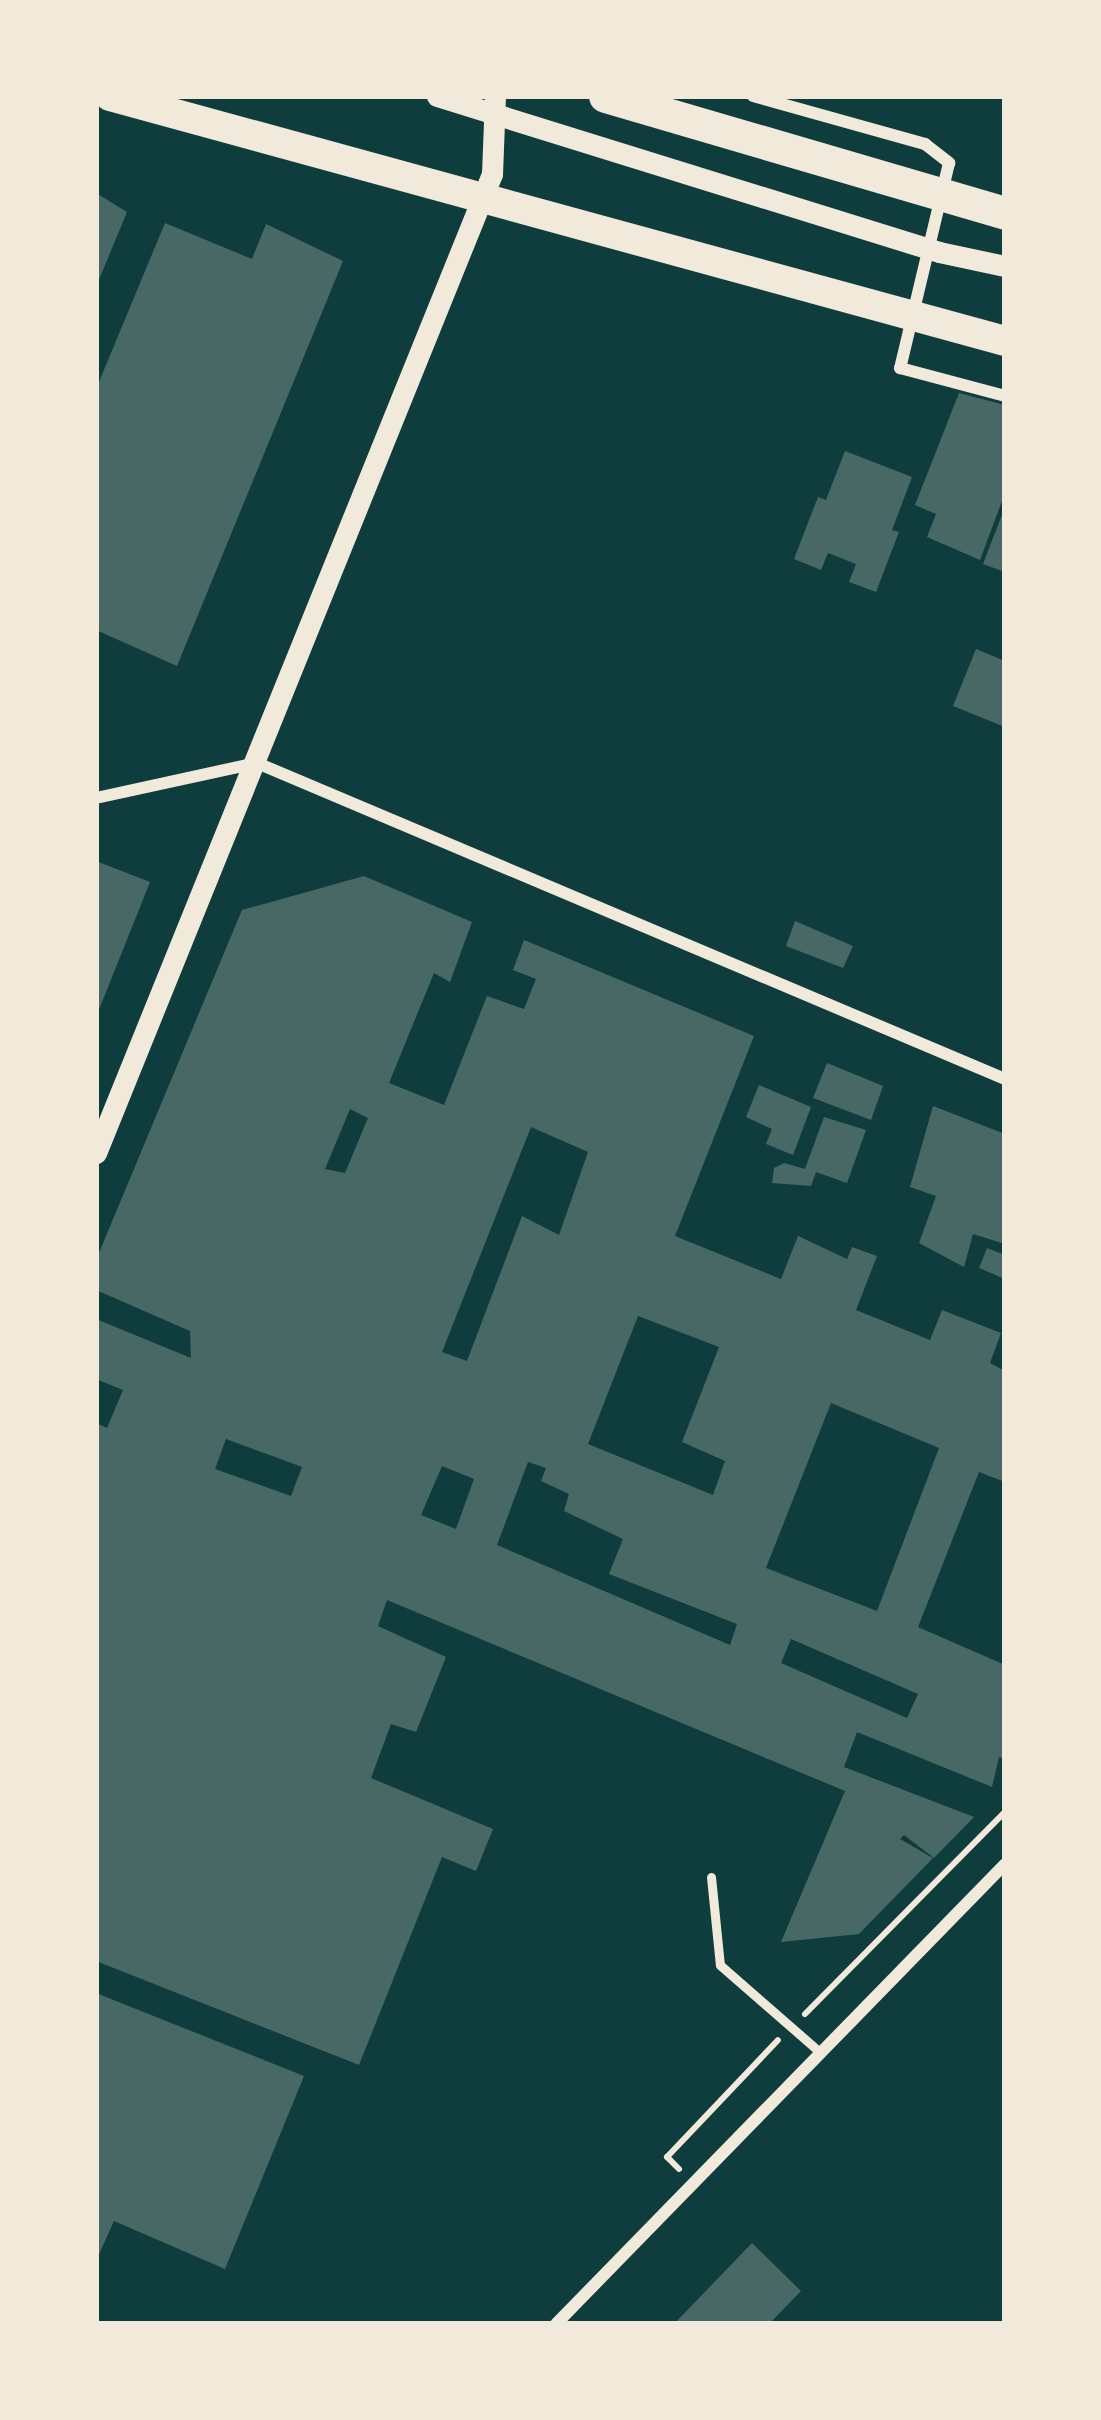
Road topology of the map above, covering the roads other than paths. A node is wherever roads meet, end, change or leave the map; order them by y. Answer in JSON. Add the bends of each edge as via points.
{"nodes":[{"id":1,"x":110,"y":96,"type":"edge"},
{"id":2,"x":436,"y":96,"type":"edge"},
{"id":3,"x":495,"y":96,"type":"edge"},
{"id":4,"x":605,"y":96,"type":"edge"},
{"id":5,"x":753,"y":96,"type":"edge"},
{"id":6,"x":1005,"y":213,"type":"edge"},
{"id":7,"x":1005,"y":266,"type":"edge"},
{"id":8,"x":1005,"y":341,"type":"edge"},
{"id":9,"x":1005,"y":396,"type":"edge"},
{"id":10,"x":257,"y":763,"type":"junction"},
{"id":11,"x":96,"y":798,"type":"edge"},
{"id":12,"x":1005,"y":1078,"type":"edge"},
{"id":13,"x":96,"y":1153,"type":"edge"},
{"id":14,"x":1005,"y":1864,"type":"edge"},
{"id":15,"x":711,"y":1877,"type":"dead end"},
{"id":16,"x":820,"y":2053,"type":"junction"},
{"id":17,"x":556,"y":2324,"type":"edge"}],
"edges":[{"from":1,"to":8,"type":"main road"},
{"from":2,"to":7,"type":"street"},
{"from":3,"to":10,"type":"street","via":[[492,174]]},
{"from":4,"to":6,"type":"highway"},
{"from":5,"to":9,"type":"street","via":[[925,144],[949,163],[900,368]]},
{"from":10,"to":11,"type":"street"},
{"from":10,"to":12,"type":"street"},
{"from":10,"to":13,"type":"street"},
{"from":14,"to":16,"type":"street"},
{"from":15,"to":16,"type":"lane","via":[[720,1965]]},
{"from":16,"to":17,"type":"street"}]}
